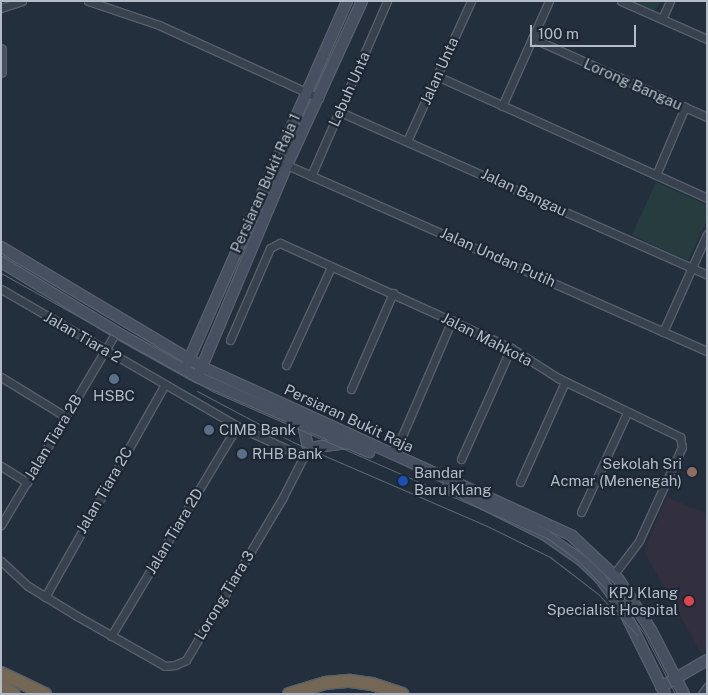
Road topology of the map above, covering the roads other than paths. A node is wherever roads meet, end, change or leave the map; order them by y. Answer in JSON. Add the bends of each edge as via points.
{"nodes":[{"id":1,"x":22,"y":1,"type":"edge"},
{"id":2,"x":88,"y":1,"type":"edge"},
{"id":3,"x":347,"y":1,"type":"edge"},
{"id":4,"x":362,"y":1,"type":"edge"},
{"id":5,"x":387,"y":1,"type":"edge"},
{"id":6,"x":471,"y":1,"type":"edge"},
{"id":7,"x":549,"y":1,"type":"edge"},
{"id":8,"x":622,"y":1,"type":"edge"},
{"id":9,"x":670,"y":1,"type":"edge"},
{"id":10,"x":1,"y":8,"type":"edge"},
{"id":11,"x":662,"y":19,"type":"junction"},
{"id":12,"x":532,"y":38,"type":"junction"},
{"id":13,"x":707,"y":39,"type":"edge"},
{"id":14,"x":1,"y":50,"type":"edge"},
{"id":15,"x":1,"y":72,"type":"edge"},
{"id":16,"x":437,"y":76,"type":"junction"},
{"id":17,"x":306,"y":92,"type":"junction"},
{"id":18,"x":319,"y":98,"type":"junction"},
{"id":19,"x":502,"y":106,"type":"junction"},
{"id":20,"x":685,"y":108,"type":"junction"},
{"id":21,"x":340,"y":112,"type":"junction"},
{"id":22,"x":707,"y":117,"type":"edge"},
{"id":23,"x":407,"y":141,"type":"junction"},
{"id":24,"x":287,"y":165,"type":"junction"},
{"id":25,"x":656,"y":174,"type":"junction"},
{"id":26,"x":311,"y":176,"type":"junction"},
{"id":27,"x":707,"y":198,"type":"edge"},
{"id":28,"x":707,"y":234,"type":"edge"},
{"id":29,"x":1,"y":247,"type":"edge"},
{"id":30,"x":1,"y":262,"type":"edge"},
{"id":31,"x":331,"y":267,"type":"junction"},
{"id":32,"x":692,"y":268,"type":"junction"},
{"id":33,"x":707,"y":275,"type":"edge"},
{"id":34,"x":1,"y":289,"type":"edge"},
{"id":35,"x":393,"y":293,"type":"junction"},
{"id":36,"x":452,"y":320,"type":"junction"},
{"id":37,"x":116,"y":332,"type":"junction"},
{"id":38,"x":663,"y":332,"type":"junction"},
{"id":39,"x":230,"y":340,"type":"dead end"},
{"id":40,"x":511,"y":348,"type":"junction"},
{"id":41,"x":105,"y":350,"type":"junction"},
{"id":42,"x":707,"y":351,"type":"edge"},
{"id":43,"x":190,"y":359,"type":"junction"},
{"id":44,"x":286,"y":365,"type":"dead end"},
{"id":45,"x":202,"y":366,"type":"junction"},
{"id":46,"x":184,"y":370,"type":"junction"},
{"id":47,"x":1,"y":377,"type":"edge"},
{"id":48,"x":197,"y":377,"type":"junction"},
{"id":49,"x":565,"y":382,"type":"junction"},
{"id":50,"x":165,"y":384,"type":"junction"},
{"id":51,"x":351,"y":389,"type":"dead end"},
{"id":52,"x":627,"y":413,"type":"junction"},
{"id":53,"x":66,"y":416,"type":"junction"},
{"id":54,"x":303,"y":424,"type":"junction"},
{"id":55,"x":237,"y":426,"type":"junction"},
{"id":56,"x":348,"y":443,"type":"junction"},
{"id":57,"x":306,"y":453,"type":"junction"},
{"id":58,"x":393,"y":455,"type":"junction"},
{"id":59,"x":461,"y":459,"type":"dead end"},
{"id":60,"x":1,"y":466,"type":"edge"},
{"id":61,"x":27,"y":482,"type":"junction"},
{"id":62,"x":520,"y":482,"type":"dead end"},
{"id":63,"x":581,"y":512,"type":"dead end"},
{"id":64,"x":1,"y":525,"type":"edge"},
{"id":65,"x":1,"y":561,"type":"edge"},
{"id":66,"x":614,"y":574,"type":"junction"},
{"id":67,"x":44,"y":597,"type":"junction"},
{"id":68,"x":111,"y":636,"type":"junction"},
{"id":69,"x":707,"y":660,"type":"edge"},
{"id":70,"x":1,"y":673,"type":"edge"},
{"id":71,"x":677,"y":678,"type":"junction"},
{"id":72,"x":1,"y":686,"type":"edge"},
{"id":73,"x":707,"y":687,"type":"edge"},
{"id":74,"x":663,"y":690,"type":"edge"},
{"id":75,"x":14,"y":694,"type":"edge"},
{"id":76,"x":45,"y":694,"type":"edge"},
{"id":77,"x":289,"y":694,"type":"edge"},
{"id":78,"x":313,"y":694,"type":"edge"},
{"id":79,"x":390,"y":694,"type":"edge"},
{"id":80,"x":402,"y":694,"type":"edge"},
{"id":81,"x":684,"y":694,"type":"edge"},
{"id":82,"x":702,"y":694,"type":"edge"}],
"edges":[{"from":1,"to":10,"type":"street"},
{"from":2,"to":17,"type":"street","via":[[159,25]]},
{"from":3,"to":17,"type":"main road","name":"Persiaran Bukit Raja 1"},
{"from":4,"to":18,"type":"main road","name":"Persiaran Bukit Raja 1"},
{"from":5,"to":21,"type":"street","name":"Lebuh Unta"},
{"from":6,"to":16,"type":"street","name":"Jalan Unta"},
{"from":7,"to":12,"type":"street"},
{"from":8,"to":11,"type":"street"},
{"from":9,"to":11,"type":"street"},
{"from":11,"to":13,"type":"street"},
{"from":12,"to":19,"type":"street"},
{"from":12,"to":20,"type":"street","name":"Lorong Bangau"},
{"from":14,"to":15,"type":"main road"},
{"from":16,"to":19,"type":"street"},
{"from":16,"to":23,"type":"street","name":"Jalan Unta"},
{"from":17,"to":18,"type":"street"},
{"from":17,"to":43,"type":"main road","name":"Persiaran Bukit Raja 1"},
{"from":18,"to":24,"type":"main road","name":"Persiaran Bukit Raja 1"},
{"from":19,"to":25,"type":"street"},
{"from":20,"to":22,"type":"street","name":"Lorong Bangau"},
{"from":20,"to":25,"type":"street"},
{"from":21,"to":23,"type":"street","name":"Jalan Bangau"},
{"from":21,"to":26,"type":"street","name":"Lebuh Unta"},
{"from":23,"to":32,"type":"street","name":"Jalan Bangau"},
{"from":24,"to":26,"type":"street","name":"Jalan Undan Putih"},
{"from":24,"to":45,"type":"main road","name":"Persiaran Bukit Raja 1"},
{"from":25,"to":27,"type":"street"},
{"from":26,"to":38,"type":"street","name":"Jalan Undan Putih"},
{"from":28,"to":32,"type":"street"},
{"from":29,"to":43,"type":"main road","name":"Persiaran Bukit Raja"},
{"from":30,"to":37,"type":"main road","name":"Persiaran Bukit Raja"},
{"from":31,"to":35,"type":"street","name":"Jalan Mahkota"},
{"from":31,"to":39,"type":"street","name":"Jalan Mahkota","via":[[280,243],[270,248]]},
{"from":31,"to":44,"type":"street"},
{"from":32,"to":33,"type":"street","name":"Jalan Bangau"},
{"from":32,"to":38,"type":"street"},
{"from":34,"to":41,"type":"street","name":"Jalan Tiara 2"},
{"from":35,"to":36,"type":"street","name":"Jalan Mahkota"},
{"from":35,"to":51,"type":"street"},
{"from":36,"to":40,"type":"street","name":"Jalan Mahkota"},
{"from":36,"to":58,"type":"street"},
{"from":37,"to":41,"type":"street","name":"Jalan Tiara 2B"},
{"from":37,"to":46,"type":"main road","name":"Persiaran Bukit Raja"},
{"from":38,"to":42,"type":"street","name":"Jalan Undan Putih"},
{"from":40,"to":49,"type":"street","name":"Jalan Mahkota"},
{"from":40,"to":59,"type":"street"},
{"from":41,"to":50,"type":"street","name":"Jalan Tiara 2"},
{"from":41,"to":53,"type":"street","name":"Jalan Tiara 2B"},
{"from":43,"to":45,"type":"main road","name":"Persiaran Bukit Raja"},
{"from":43,"to":46,"type":"main road","name":"Persiaran Bukit Raja 1"},
{"from":45,"to":48,"type":"main road","name":"Persiaran Bukit Raja 1"},
{"from":45,"to":58,"type":"main road","name":"Persiaran Bukit Raja"},
{"from":46,"to":48,"type":"main road","name":"Persiaran Bukit Raja"},
{"from":47,"to":53,"type":"street"},
{"from":48,"to":54,"type":"main road","name":"Persiaran Bukit Raja"},
{"from":49,"to":52,"type":"street","name":"Jalan Mahkota"},
{"from":49,"to":62,"type":"street"},
{"from":50,"to":55,"type":"street","name":"Jalan Tiara 2"},
{"from":50,"to":67,"type":"street","name":"Jalan Tiara 2C"},
{"from":52,"to":63,"type":"street"},
{"from":52,"to":66,"type":"street","name":"Jalan Mahkota","via":[[680,437],[682,447],[639,541]]},
{"from":53,"to":61,"type":"street","name":"Jalan Tiara 2B"},
{"from":54,"to":56,"type":"main road","name":"Persiaran Bukit Raja"},
{"from":54,"to":57,"type":"main road"},
{"from":55,"to":57,"type":"street","name":"Jalan Tiara 2"},
{"from":55,"to":68,"type":"street","name":"Jalan Tiara 2D"},
{"from":56,"to":57,"type":"main road"},
{"from":56,"to":74,"type":"main road","name":"Persiaran Bukit Raja","via":[[492,507],[545,535],[581,560],[600,578],[624,611]]},
{"from":57,"to":68,"type":"street","name":"Lorong Tiara 3","via":[[186,660],[165,666]]},
{"from":58,"to":66,"type":"main road","name":"Persiaran Bukit Raja","via":[[572,536]]},
{"from":60,"to":61,"type":"street"},
{"from":61,"to":64,"type":"street","name":"Jalan Tiara 2B"},
{"from":65,"to":67,"type":"street","name":"Lorong Tiara 3"},
{"from":66,"to":71,"type":"main road","name":"Persiaran Bukit Raja"},
{"from":67,"to":68,"type":"street","name":"Lorong Tiara 3"},
{"from":69,"to":71,"type":"main road"},
{"from":70,"to":76,"type":"highway"},
{"from":71,"to":74,"type":"main road"},
{"from":71,"to":81,"type":"main road","name":"Persiaran Bukit Raja"},
{"from":72,"to":75,"type":"highway"},
{"from":73,"to":82,"type":"street"},
{"from":77,"to":80,"type":"highway","via":[[325,683],[350,681],[385,687]]},
{"from":78,"to":79,"type":"highway","via":[[361,688]]}]}
